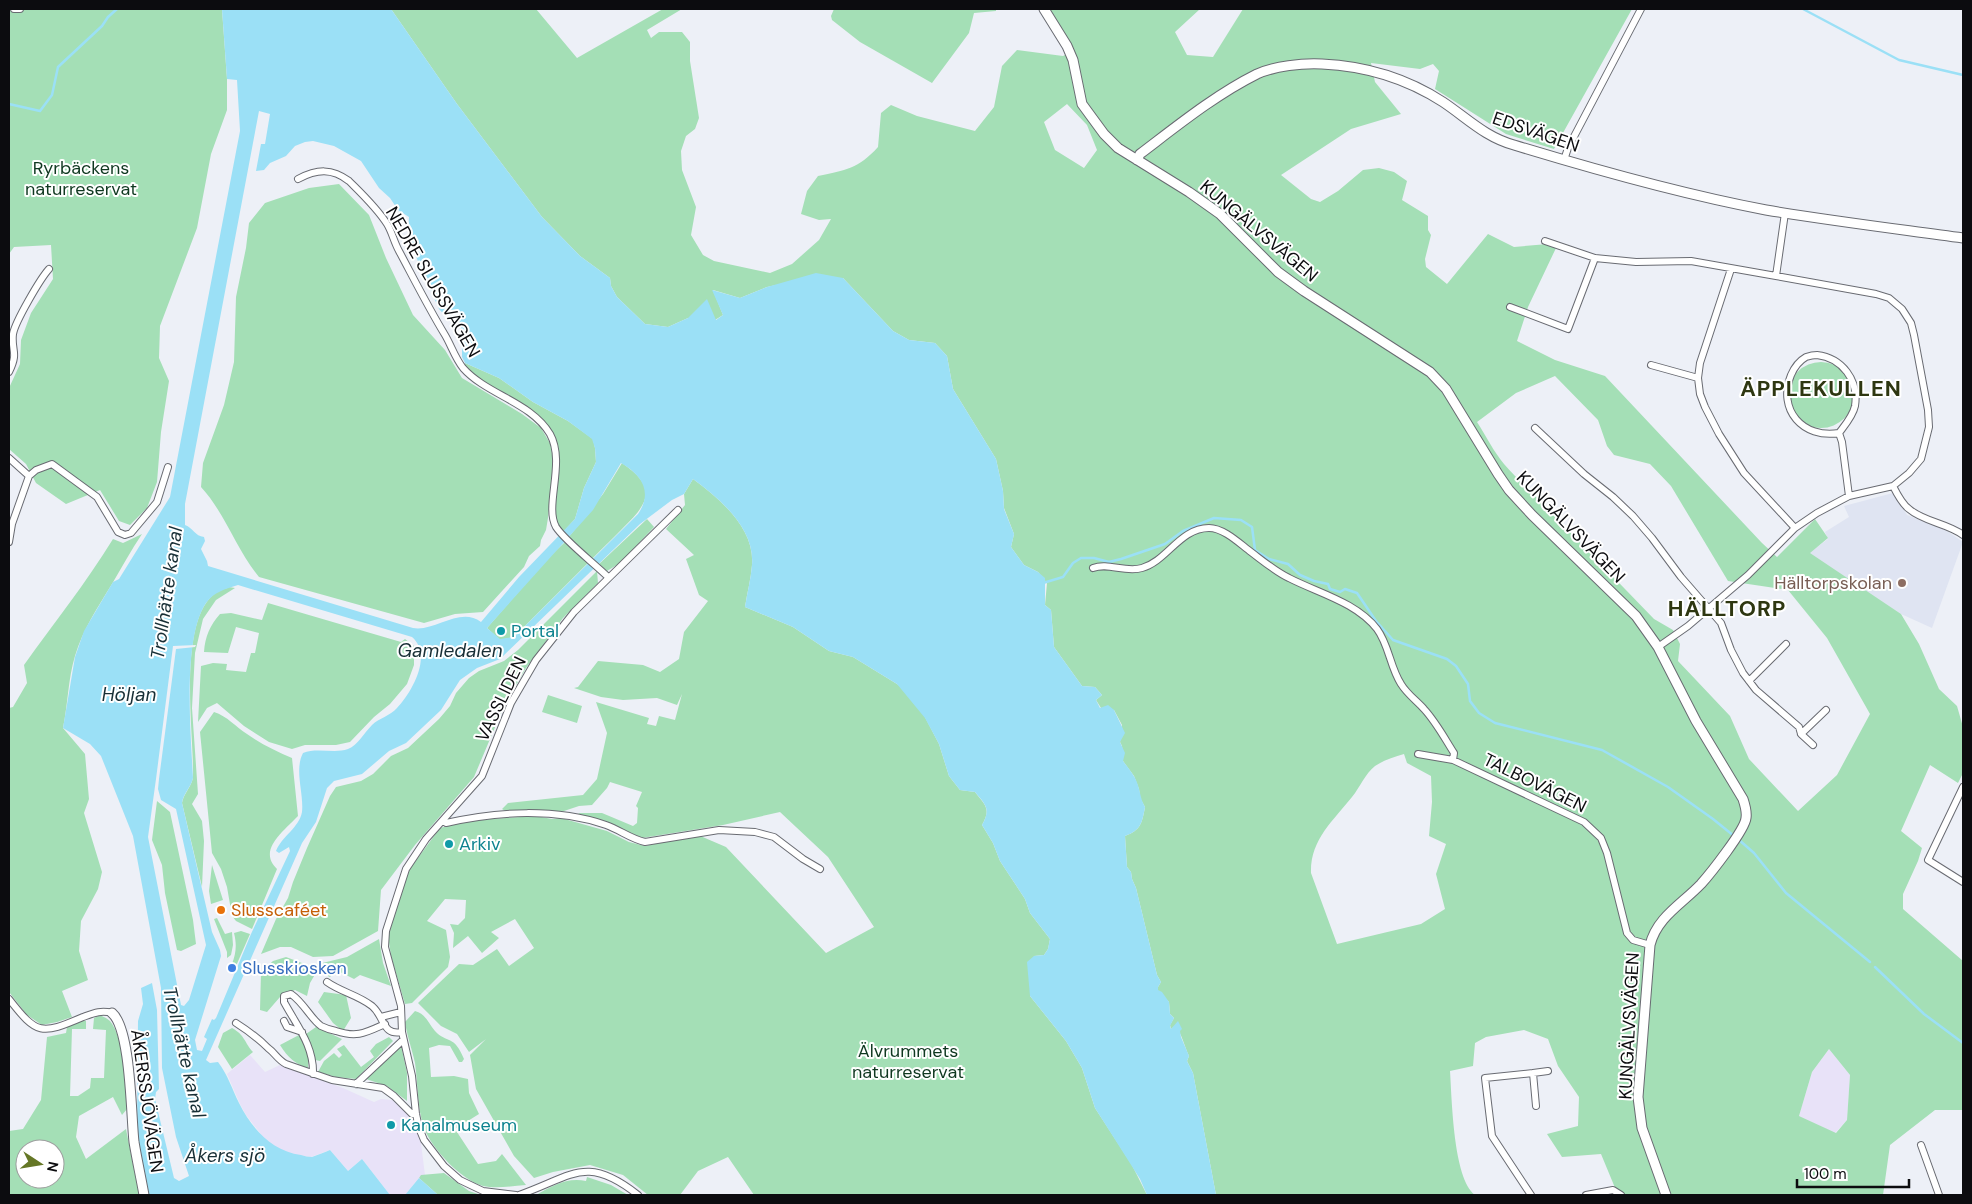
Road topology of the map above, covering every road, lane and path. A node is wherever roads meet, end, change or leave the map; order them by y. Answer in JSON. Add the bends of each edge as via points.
{"nodes":[{"id":1,"x":14,"y":9,"type":"edge"},
{"id":2,"x":19,"y":9,"type":"edge"},
{"id":3,"x":1044,"y":9,"type":"edge"},
{"id":4,"x":1641,"y":9,"type":"edge"},
{"id":5,"x":1137,"y":160,"type":"junction"},
{"id":6,"x":1564,"y":160,"type":"junction"},
{"id":7,"x":298,"y":179,"type":"dead end"},
{"id":8,"x":1785,"y":213,"type":"junction"},
{"id":9,"x":1963,"y":238,"type":"edge"},
{"id":10,"x":1545,"y":241,"type":"dead end"},
{"id":11,"x":1595,"y":258,"type":"junction"},
{"id":12,"x":49,"y":269,"type":"dead end"},
{"id":13,"x":1731,"y":269,"type":"junction"},
{"id":14,"x":1776,"y":276,"type":"junction"},
{"id":15,"x":1510,"y":307,"type":"dead end"},
{"id":16,"x":1651,"y":365,"type":"dead end"},
{"id":17,"x":9,"y":372,"type":"edge"},
{"id":18,"x":1698,"y":378,"type":"junction"},
{"id":19,"x":1535,"y":428,"type":"dead end"},
{"id":20,"x":1839,"y":433,"type":"junction"},
{"id":21,"x":9,"y":458,"type":"edge"},
{"id":22,"x":168,"y":467,"type":"dead end"},
{"id":23,"x":29,"y":476,"type":"junction"},
{"id":24,"x":1893,"y":486,"type":"junction"},
{"id":25,"x":1849,"y":496,"type":"junction"},
{"id":26,"x":678,"y":510,"type":"dead end"},
{"id":27,"x":1795,"y":528,"type":"junction"},
{"id":28,"x":1963,"y":535,"type":"edge"},
{"id":29,"x":9,"y":542,"type":"edge"},
{"id":30,"x":1093,"y":568,"type":"dead end"},
{"id":31,"x":608,"y":577,"type":"junction"},
{"id":32,"x":1709,"y":607,"type":"junction"},
{"id":33,"x":1786,"y":644,"type":"dead end"},
{"id":34,"x":1658,"y":647,"type":"junction"},
{"id":35,"x":1749,"y":681,"type":"junction"},
{"id":36,"x":1826,"y":710,"type":"dead end"},
{"id":37,"x":1801,"y":734,"type":"junction"},
{"id":38,"x":1813,"y":745,"type":"dead end"},
{"id":39,"x":1418,"y":754,"type":"dead end"},
{"id":40,"x":1454,"y":760,"type":"junction"},
{"id":41,"x":1963,"y":787,"type":"edge"},
{"id":42,"x":442,"y":820,"type":"junction"},
{"id":43,"x":820,"y":868,"type":"dead end"},
{"id":44,"x":1963,"y":882,"type":"edge"},
{"id":45,"x":1650,"y":945,"type":"junction"},
{"id":46,"x":327,"y":982,"type":"dead end"},
{"id":47,"x":9,"y":999,"type":"edge"},
{"id":48,"x":401,"y":1009,"type":"junction"},
{"id":49,"x":112,"y":1013,"type":"joint"},
{"id":50,"x":381,"y":1017,"type":"junction"},
{"id":51,"x":284,"y":1021,"type":"dead end"},
{"id":52,"x":236,"y":1023,"type":"dead end"},
{"id":53,"x":385,"y":1024,"type":"junction"},
{"id":54,"x":302,"y":1032,"type":"junction"},
{"id":55,"x":402,"y":1032,"type":"junction"},
{"id":56,"x":403,"y":1040,"type":"junction"},
{"id":57,"x":1548,"y":1071,"type":"dead end"},
{"id":58,"x":1533,"y":1073,"type":"junction"},
{"id":59,"x":313,"y":1074,"type":"junction"},
{"id":60,"x":356,"y":1084,"type":"junction"},
{"id":61,"x":1536,"y":1106,"type":"dead end"},
{"id":62,"x":416,"y":1114,"type":"junction"},
{"id":63,"x":1921,"y":1145,"type":"dead end"},
{"id":64,"x":144,"y":1195,"type":"edge"},
{"id":65,"x":518,"y":1195,"type":"edge"},
{"id":66,"x":638,"y":1195,"type":"edge"},
{"id":67,"x":1531,"y":1195,"type":"edge"},
{"id":68,"x":1586,"y":1195,"type":"edge"},
{"id":69,"x":1621,"y":1195,"type":"edge"},
{"id":70,"x":1666,"y":1195,"type":"edge"},
{"id":71,"x":1940,"y":1195,"type":"edge"}],
"edges":[{"from":1,"to":2,"type":"street"},
{"from":3,"to":5,"type":"street","name":"KUNGÄLVSVÄGEN","via":[[1073,60],[1082,104],[1104,134]]},
{"from":4,"to":6,"type":"street"},
{"from":5,"to":6,"type":"street","name":"EDSVÄGEN","via":[[1147,149],[1220,96],[1258,74],[1286,66],[1321,64],[1360,68],[1411,82],[1495,139]]},
{"from":5,"to":34,"type":"street","name":"KUNGÄLVSVÄGEN","via":[[1220,214],[1278,272],[1304,291],[1430,372],[1446,389],[1509,490],[1636,616]]},
{"from":6,"to":8,"type":"street","name":"EDSVÄGEN"},
{"from":7,"to":31,"type":"street","name":"NEDRE SLUSSVÄGEN","via":[[328,171],[342,176],[385,221],[460,364],[544,426],[556,447],[554,521],[560,531]]},
{"from":8,"to":9,"type":"street","name":"EDSVÄGEN"},
{"from":8,"to":14,"type":"street"},
{"from":10,"to":11,"type":"street"},
{"from":11,"to":13,"type":"street","via":[[1636,262],[1691,261]]},
{"from":11,"to":15,"type":"street","via":[[1568,329]]},
{"from":12,"to":17,"type":"street","via":[[39,280],[13,334],[16,354]]},
{"from":13,"to":14,"type":"street"},
{"from":13,"to":18,"type":"street","via":[[1709,333]]},
{"from":14,"to":24,"type":"street","via":[[1876,294],[1889,298],[1906,314],[1920,362],[1929,427],[1921,459]]},
{"from":16,"to":18,"type":"street"},
{"from":18,"to":27,"type":"street","via":[[1705,408],[1744,473]]},
{"from":19,"to":32,"type":"street","via":[[1633,516]]},
{"from":20,"to":20,"type":"street","via":[[1855,407],[1852,380],[1845,368],[1832,358],[1818,354],[1805,358],[1798,363],[1787,384],[1791,413],[1801,425],[1813,432]]},
{"from":20,"to":25,"type":"street"},
{"from":21,"to":23,"type":"street"},
{"from":22,"to":23,"type":"street","via":[[157,502],[136,528],[125,535],[118,532],[97,497],[52,464]]},
{"from":23,"to":29,"type":"street"},
{"from":24,"to":25,"type":"street"},
{"from":24,"to":28,"type":"street","via":[[1909,509]]},
{"from":25,"to":27,"type":"street"},
{"from":26,"to":31,"type":"street","name":"VASSLIDEN"},
{"from":27,"to":32,"type":"street","via":[[1748,575]]},
{"from":30,"to":40,"type":"street","via":[[1099,565],[1131,570],[1144,568],[1189,534],[1200,529],[1218,531],[1286,577],[1364,615],[1385,643],[1401,684],[1425,710],[1454,753]]},
{"from":31,"to":42,"type":"street","name":"VASSLIDEN","via":[[574,612],[536,660],[511,704],[482,776]]},
{"from":32,"to":34,"type":"street"},
{"from":32,"to":35,"type":"street","via":[[1724,628],[1737,663]]},
{"from":33,"to":35,"type":"street"},
{"from":34,"to":45,"type":"street","name":"KUNGÄLVSVÄGEN","via":[[1746,809],[1745,824],[1713,870],[1661,921]]},
{"from":35,"to":37,"type":"street","via":[[1799,727]]},
{"from":36,"to":37,"type":"street"},
{"from":37,"to":38,"type":"street"},
{"from":39,"to":40,"type":"street","name":"TALBOVÄGEN"},
{"from":40,"to":45,"type":"street","name":"TALBOVÄGEN","via":[[1584,822],[1601,838],[1626,933],[1633,940]]},
{"from":41,"to":44,"type":"street","via":[[1928,860]]},
{"from":42,"to":43,"type":"street","via":[[446,823],[508,814],[560,815],[608,825],[645,842],[718,830],[765,833]]},
{"from":42,"to":48,"type":"street","name":"VASSLIDEN","via":[[406,869],[386,931],[385,947]]},
{"from":45,"to":70,"type":"street","name":"KUNGÄLVSVÄGEN","via":[[1638,1097],[1644,1135]]},
{"from":46,"to":50,"type":"street","via":[[373,1007]]},
{"from":47,"to":49,"type":"street","name":"ÅKERSSJÖVÄGEN","via":[[28,1022],[47,1030],[98,1011]]},
{"from":48,"to":50,"type":"street"},
{"from":48,"to":55,"type":"street","name":"VASSLIDEN"},
{"from":49,"to":64,"type":"street","name":"ÅKERSSJÖVÄGEN","via":[[121,1026]]},
{"from":50,"to":53,"type":"street"},
{"from":51,"to":54,"type":"street","via":[[287,1026]]},
{"from":52,"to":59,"type":"street","via":[[280,1060]]},
{"from":53,"to":54,"type":"street","via":[[364,1034],[346,1035],[321,1026],[299,999],[288,994],[284,996],[284,1002]]},
{"from":53,"to":55,"type":"street","via":[[389,1031]]},
{"from":54,"to":59,"type":"street","via":[[311,1049]]},
{"from":55,"to":56,"type":"street","name":"VASSLIDEN"},
{"from":56,"to":60,"type":"street"},
{"from":56,"to":62,"type":"street","name":"VASSLIDEN","via":[[412,1076]]},
{"from":57,"to":58,"type":"street"},
{"from":58,"to":61,"type":"street"},
{"from":58,"to":67,"type":"street","via":[[1485,1078],[1492,1136]]},
{"from":59,"to":60,"type":"street"},
{"from":60,"to":62,"type":"street","via":[[383,1088]]},
{"from":62,"to":65,"type":"street","name":"VASSLIDEN","via":[[419,1128],[434,1155],[460,1180],[483,1191]]},
{"from":63,"to":71,"type":"street"},
{"from":65,"to":66,"type":"street","via":[[565,1176],[587,1172],[618,1180]]},
{"from":68,"to":69,"type":"street","via":[[1613,1190]]}]}
